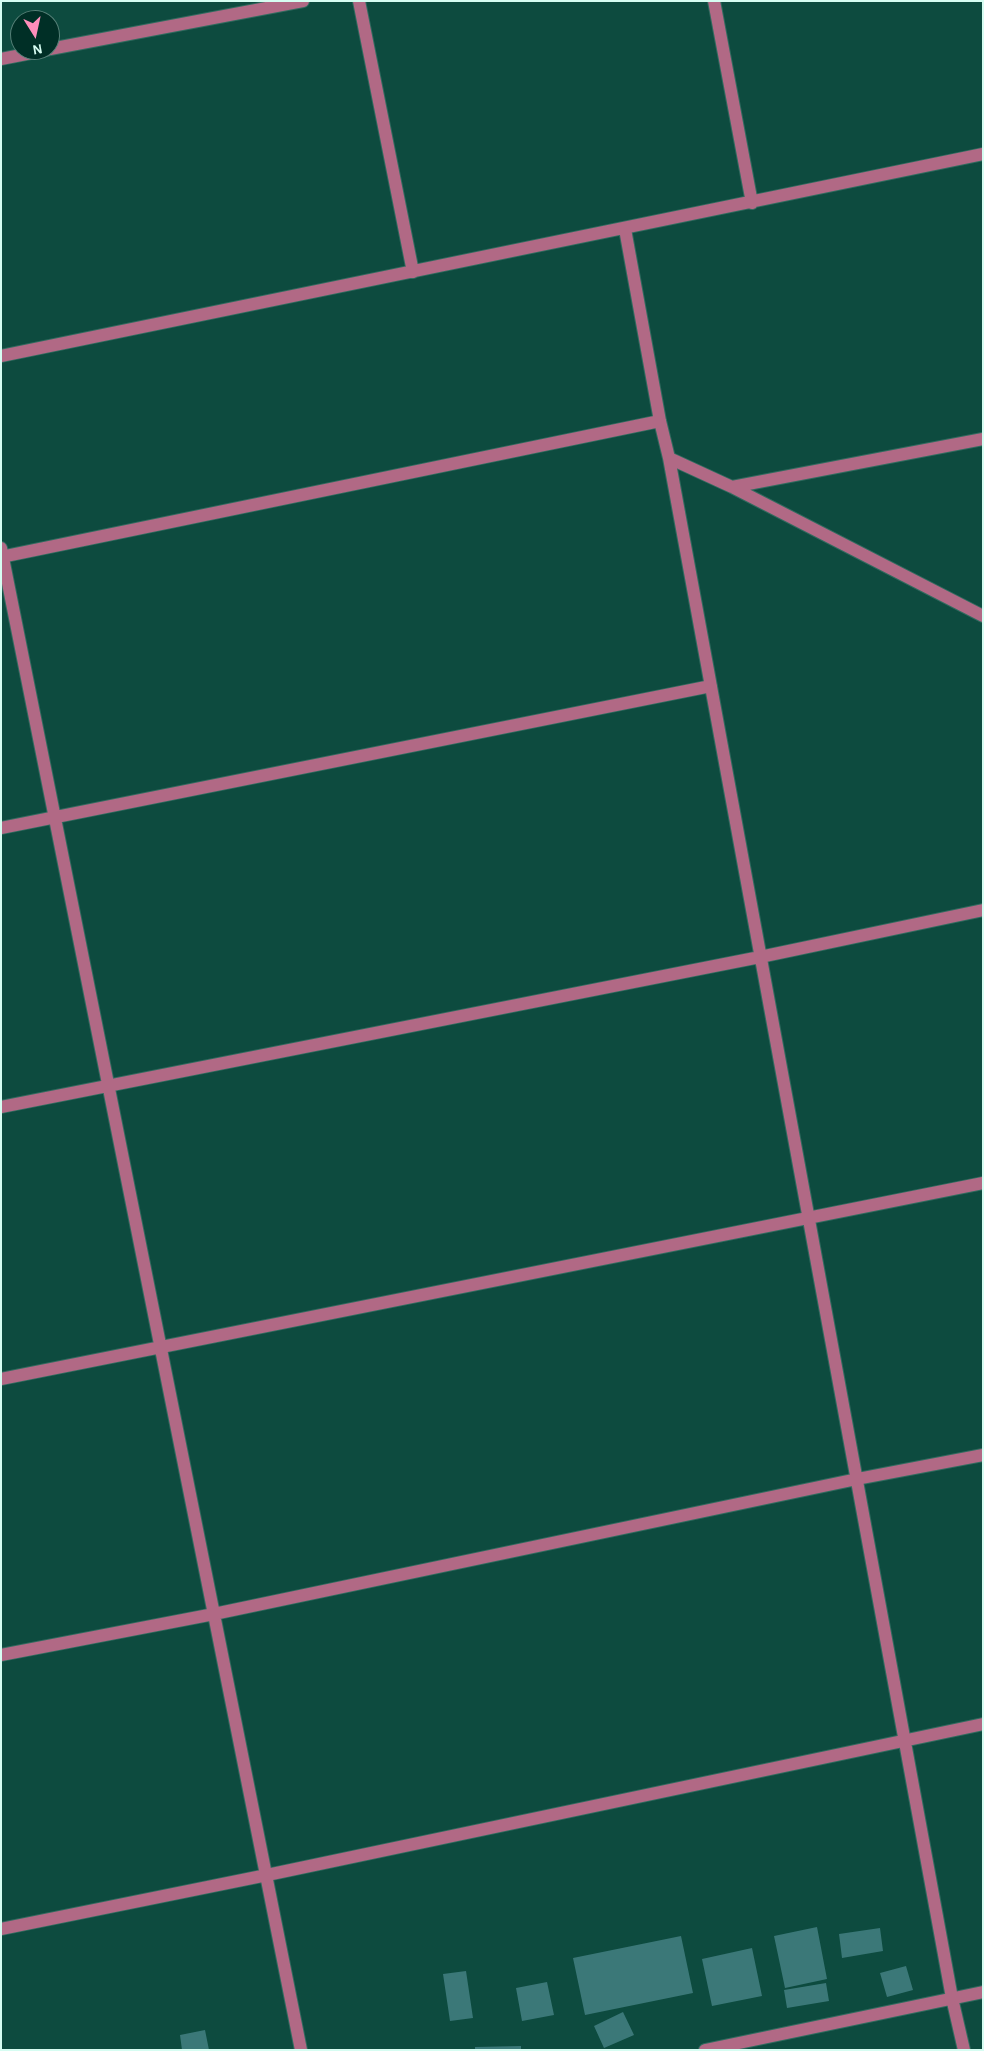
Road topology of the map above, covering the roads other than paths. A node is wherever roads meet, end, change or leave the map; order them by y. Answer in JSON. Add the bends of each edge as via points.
{"nodes":[{"id":1,"x":303,"y":1,"type":"edge"},
{"id":2,"x":360,"y":1,"type":"edge"},
{"id":3,"x":714,"y":1,"type":"edge"},
{"id":4,"x":60,"y":48,"type":"edge"},
{"id":5,"x":983,"y":154,"type":"edge"},
{"id":6,"x":752,"y":202,"type":"junction"},
{"id":7,"x":625,"y":228,"type":"junction"},
{"id":8,"x":413,"y":272,"type":"junction"},
{"id":9,"x":1,"y":356,"type":"edge"},
{"id":10,"x":660,"y":421,"type":"junction"},
{"id":11,"x":983,"y":439,"type":"edge"},
{"id":12,"x":669,"y":458,"type":"junction"},
{"id":13,"x":732,"y":487,"type":"junction"},
{"id":14,"x":2,"y":554,"type":"edge"},
{"id":15,"x":983,"y":616,"type":"edge"},
{"id":16,"x":711,"y":686,"type":"junction"},
{"id":17,"x":55,"y":817,"type":"junction"},
{"id":18,"x":1,"y":828,"type":"edge"},
{"id":19,"x":983,"y":910,"type":"edge"},
{"id":20,"x":760,"y":957,"type":"junction"},
{"id":21,"x":109,"y":1086,"type":"junction"},
{"id":22,"x":1,"y":1107,"type":"edge"},
{"id":23,"x":983,"y":1183,"type":"edge"},
{"id":24,"x":808,"y":1218,"type":"junction"},
{"id":25,"x":161,"y":1347,"type":"junction"},
{"id":26,"x":1,"y":1379,"type":"edge"},
{"id":27,"x":983,"y":1455,"type":"edge"},
{"id":28,"x":858,"y":1479,"type":"junction"},
{"id":29,"x":214,"y":1614,"type":"junction"},
{"id":30,"x":1,"y":1655,"type":"edge"},
{"id":31,"x":983,"y":1724,"type":"edge"},
{"id":32,"x":906,"y":1740,"type":"junction"},
{"id":33,"x":267,"y":1875,"type":"junction"},
{"id":34,"x":1,"y":1928,"type":"edge"},
{"id":35,"x":983,"y":1992,"type":"edge"},
{"id":36,"x":952,"y":1998,"type":"junction"},
{"id":37,"x":301,"y":2050,"type":"edge"},
{"id":38,"x":706,"y":2050,"type":"edge"},
{"id":39,"x":964,"y":2050,"type":"edge"}],
"edges":[{"from":1,"to":4,"type":"street"},
{"from":2,"to":8,"type":"street"},
{"from":3,"to":6,"type":"street"},
{"from":5,"to":6,"type":"street"},
{"from":6,"to":7,"type":"street"},
{"from":7,"to":8,"type":"street"},
{"from":7,"to":10,"type":"street"},
{"from":8,"to":9,"type":"street"},
{"from":10,"to":12,"type":"street"},
{"from":10,"to":14,"type":"street"},
{"from":11,"to":13,"type":"street"},
{"from":12,"to":13,"type":"street"},
{"from":12,"to":16,"type":"street"},
{"from":13,"to":15,"type":"street"},
{"from":14,"to":17,"type":"street"},
{"from":16,"to":17,"type":"street"},
{"from":16,"to":20,"type":"street"},
{"from":17,"to":18,"type":"street"},
{"from":17,"to":21,"type":"street"},
{"from":19,"to":20,"type":"street"},
{"from":20,"to":21,"type":"street"},
{"from":20,"to":24,"type":"street"},
{"from":21,"to":22,"type":"street"},
{"from":21,"to":25,"type":"street"},
{"from":23,"to":24,"type":"street"},
{"from":24,"to":25,"type":"street"},
{"from":24,"to":28,"type":"street"},
{"from":25,"to":26,"type":"street"},
{"from":25,"to":29,"type":"street"},
{"from":27,"to":28,"type":"street"},
{"from":28,"to":29,"type":"street"},
{"from":28,"to":32,"type":"street"},
{"from":29,"to":30,"type":"street"},
{"from":29,"to":33,"type":"street"},
{"from":31,"to":32,"type":"street"},
{"from":32,"to":33,"type":"street"},
{"from":32,"to":36,"type":"street"},
{"from":33,"to":34,"type":"street"},
{"from":33,"to":37,"type":"street"},
{"from":35,"to":36,"type":"street"},
{"from":36,"to":38,"type":"street"},
{"from":36,"to":39,"type":"street"}]}
